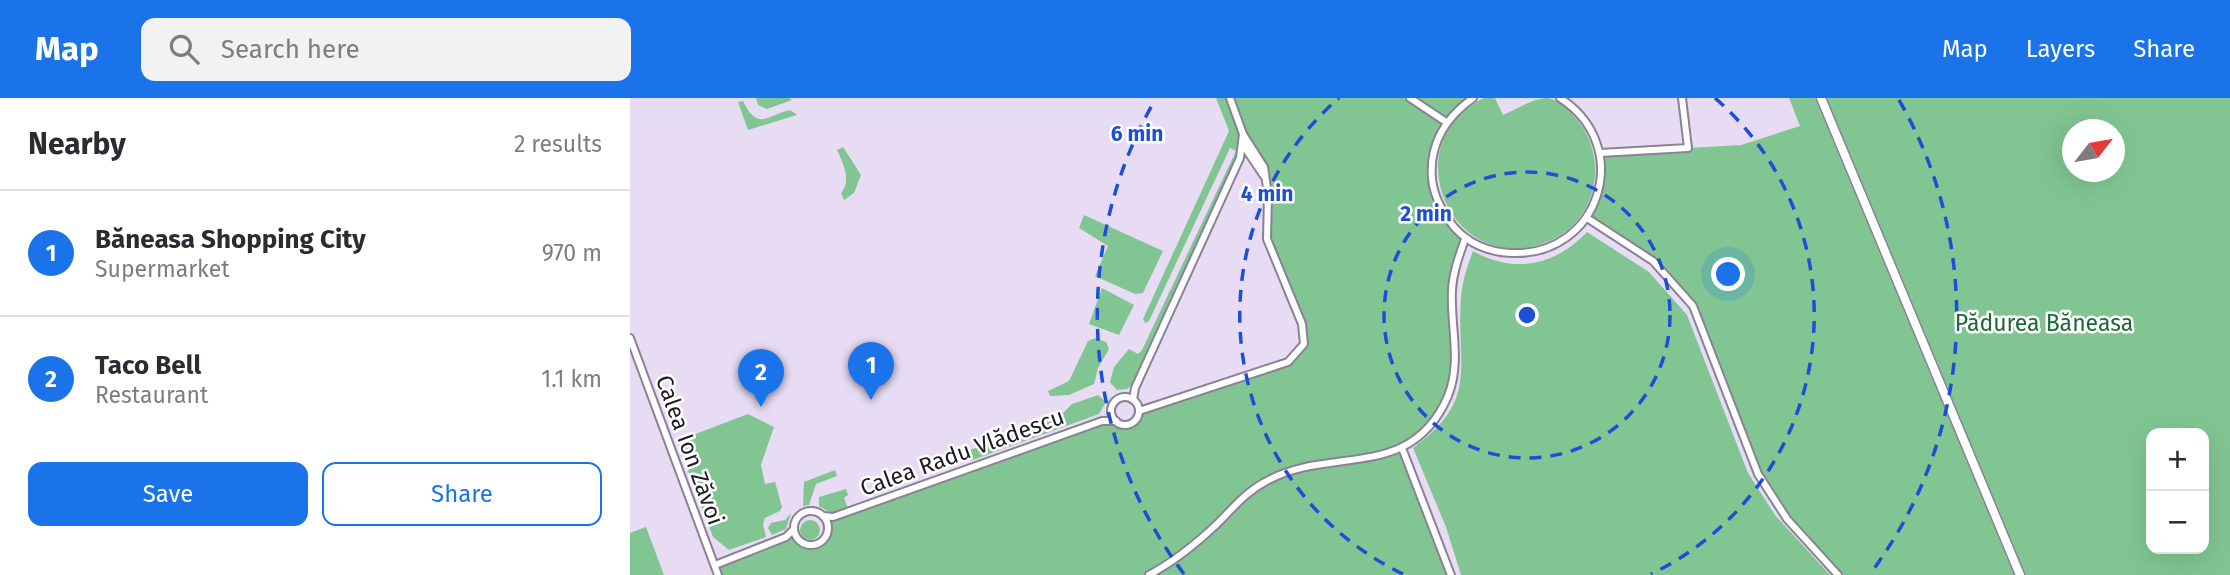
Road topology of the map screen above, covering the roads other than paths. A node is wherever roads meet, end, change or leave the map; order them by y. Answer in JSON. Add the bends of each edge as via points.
{"nodes":[{"id":1,"x":1230,"y":98,"type":"edge"},
{"id":2,"x":1410,"y":98,"type":"edge"},
{"id":3,"x":1473,"y":98,"type":"edge"},
{"id":4,"x":1560,"y":98,"type":"edge"},
{"id":5,"x":1682,"y":98,"type":"edge"},
{"id":6,"x":1821,"y":98,"type":"edge"},
{"id":7,"x":1569,"y":101,"type":"edge"},
{"id":8,"x":1446,"y":122,"type":"junction"},
{"id":9,"x":1243,"y":134,"type":"junction"},
{"id":10,"x":1243,"y":145,"type":"junction"},
{"id":11,"x":1600,"y":153,"type":"junction"},
{"id":12,"x":1248,"y":155,"type":"junction"},
{"id":13,"x":1240,"y":158,"type":"junction"},
{"id":14,"x":1257,"y":162,"type":"junction"},
{"id":15,"x":1235,"y":174,"type":"junction"},
{"id":16,"x":1587,"y":218,"type":"junction"},
{"id":17,"x":1465,"y":239,"type":"junction"},
{"id":18,"x":630,"y":338,"type":"edge"},
{"id":19,"x":1132,"y":400,"type":"junction"},
{"id":20,"x":1156,"y":404,"type":"junction"},
{"id":21,"x":1112,"y":411,"type":"junction"},
{"id":22,"x":1139,"y":411,"type":"junction"},
{"id":23,"x":1102,"y":421,"type":"junction"},
{"id":24,"x":1115,"y":421,"type":"junction"},
{"id":25,"x":1402,"y":448,"type":"junction"},
{"id":26,"x":823,"y":516,"type":"junction"},
{"id":27,"x":833,"y":517,"type":"junction"},
{"id":28,"x":827,"y":525,"type":"junction"},
{"id":29,"x":794,"y":528,"type":"junction"},
{"id":30,"x":786,"y":537,"type":"junction"},
{"id":31,"x":799,"y":540,"type":"junction"},
{"id":32,"x":715,"y":565,"type":"junction"},
{"id":33,"x":718,"y":575,"type":"edge"},
{"id":34,"x":1149,"y":575,"type":"edge"},
{"id":35,"x":1451,"y":575,"type":"edge"},
{"id":36,"x":1838,"y":575,"type":"edge"},
{"id":37,"x":2020,"y":575,"type":"edge"}],
"edges":[{"from":1,"to":9,"type":"street"},
{"from":2,"to":8,"type":"street"},
{"from":3,"to":8,"type":"street"},
{"from":4,"to":7,"type":"street"},
{"from":5,"to":11,"type":"street","via":[[1688,148]]},
{"from":6,"to":37,"type":"street"},
{"from":7,"to":11,"type":"street"},
{"from":8,"to":17,"type":"street","via":[[1433,152],[1433,187],[1446,217]]},
{"from":9,"to":10,"type":"street"},
{"from":9,"to":14,"type":"street"},
{"from":10,"to":12,"type":"street"},
{"from":10,"to":13,"type":"street"},
{"from":11,"to":16,"type":"street","via":[[1600,183]]},
{"from":12,"to":13,"type":"street"},
{"from":12,"to":14,"type":"street"},
{"from":13,"to":15,"type":"street"},
{"from":14,"to":15,"type":"street"},
{"from":14,"to":20,"type":"street","via":[[1266,177],[1267,239],[1302,324],[1302,349],[1288,362]]},
{"from":15,"to":19,"type":"street"},
{"from":16,"to":17,"type":"street","via":[[1556,244],[1531,252],[1491,250]]},
{"from":16,"to":36,"type":"street","via":[[1653,261],[1693,306],[1758,474],[1787,519]]},
{"from":17,"to":25,"type":"street","via":[[1453,278],[1451,386],[1431,422]]},
{"from":18,"to":32,"type":"street","name":"Calea Ion Zăvoi"},
{"from":19,"to":20,"type":"street"},
{"from":19,"to":21,"type":"street","via":[[1118,400]]},
{"from":19,"to":22,"type":"street"},
{"from":20,"to":22,"type":"street"},
{"from":21,"to":23,"type":"street","name":"Calea Radu Vlădescu"},
{"from":21,"to":24,"type":"street"},
{"from":22,"to":24,"type":"street","via":[[1131,424]]},
{"from":23,"to":24,"type":"street","name":"Calea Radu Vlădescu"},
{"from":23,"to":27,"type":"street","name":"Calea Radu Vlădescu"},
{"from":25,"to":34,"type":"street","via":[[1366,460],[1275,476],[1253,489],[1192,547]]},
{"from":25,"to":35,"type":"street"},
{"from":26,"to":27,"type":"street","name":"Calea Radu Vlădescu"},
{"from":26,"to":28,"type":"street"},
{"from":26,"to":29,"type":"street","via":[[806,512],[797,518]]},
{"from":27,"to":28,"type":"street"},
{"from":28,"to":31,"type":"street","via":[[827,534],[818,544]]},
{"from":29,"to":30,"type":"street"},
{"from":29,"to":31,"type":"street"},
{"from":30,"to":31,"type":"street"},
{"from":30,"to":32,"type":"street"},
{"from":32,"to":33,"type":"street","name":"Calea Ion Zăvoi"}]}
